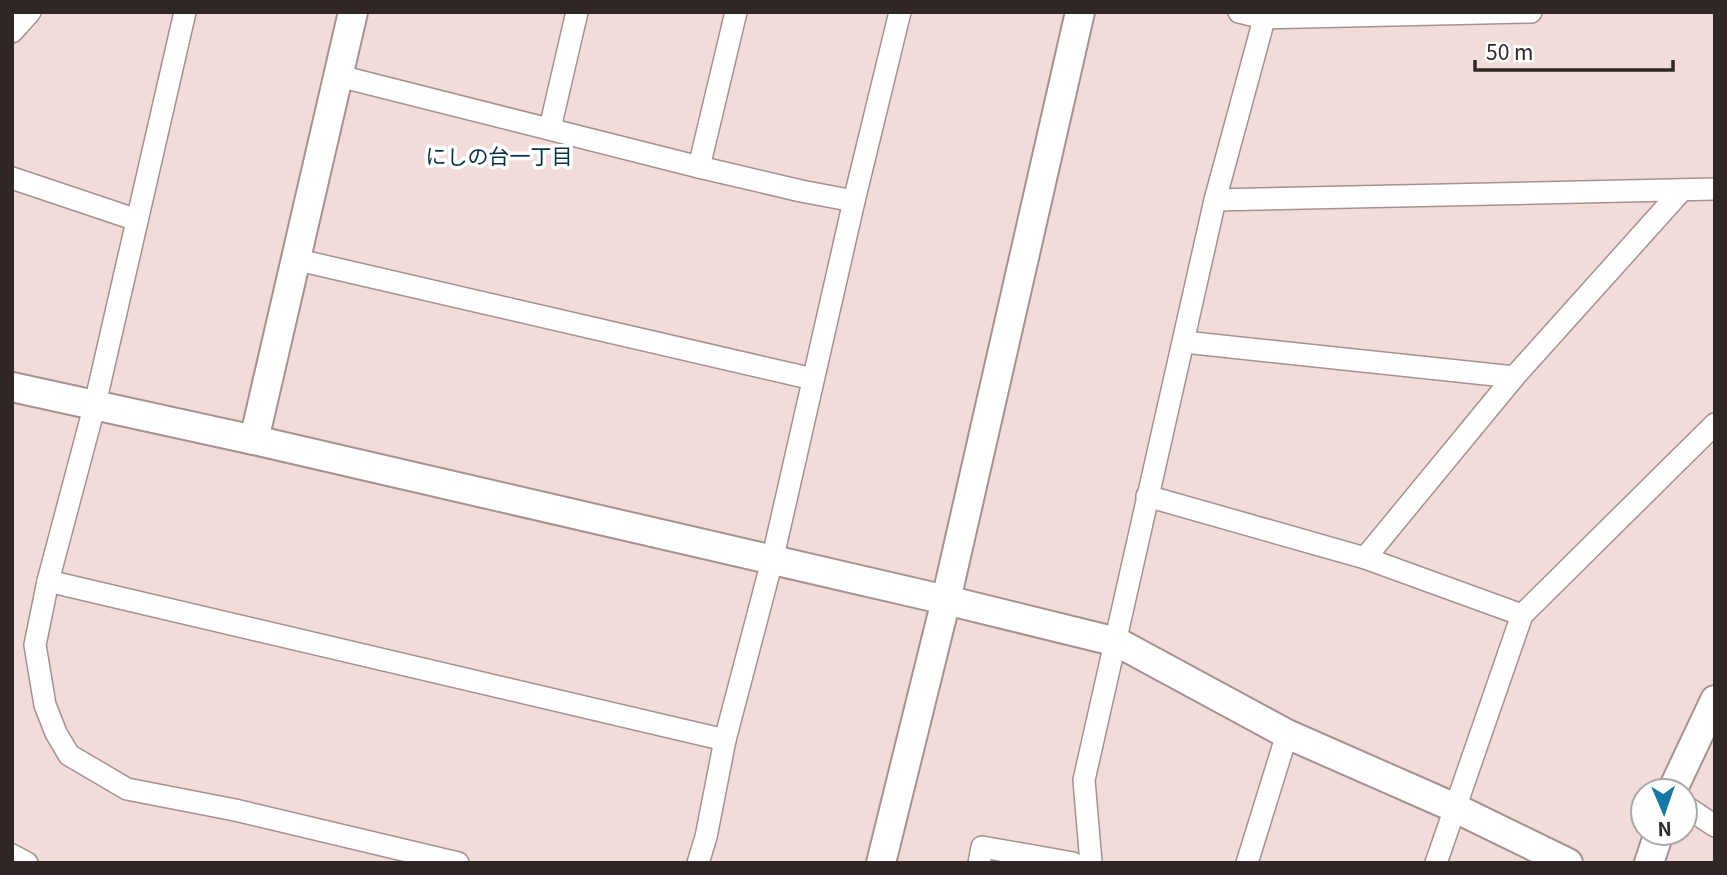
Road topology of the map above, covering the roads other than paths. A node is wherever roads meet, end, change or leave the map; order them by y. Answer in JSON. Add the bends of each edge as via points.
{"nodes":[{"id":1,"x":30,"y":12,"type":"edge"},
{"id":2,"x":185,"y":12,"type":"edge"},
{"id":3,"x":353,"y":12,"type":"edge"},
{"id":4,"x":577,"y":12,"type":"edge"},
{"id":5,"x":736,"y":12,"type":"edge"},
{"id":6,"x":900,"y":12,"type":"edge"},
{"id":7,"x":1080,"y":12,"type":"edge"},
{"id":8,"x":1239,"y":12,"type":"edge"},
{"id":9,"x":1531,"y":12,"type":"edge"},
{"id":10,"x":1265,"y":15,"type":"edge"},
{"id":11,"x":12,"y":32,"type":"edge"},
{"id":12,"x":339,"y":76,"type":"junction"},
{"id":13,"x":550,"y":128,"type":"junction"},
{"id":14,"x":699,"y":167,"type":"junction"},
{"id":15,"x":12,"y":178,"type":"edge"},
{"id":16,"x":1715,"y":188,"type":"edge"},
{"id":17,"x":1682,"y":190,"type":"junction"},
{"id":18,"x":1215,"y":200,"type":"junction"},
{"id":19,"x":854,"y":201,"type":"junction"},
{"id":20,"x":137,"y":220,"type":"junction"},
{"id":21,"x":295,"y":259,"type":"junction"},
{"id":22,"x":1184,"y":342,"type":"junction"},
{"id":23,"x":1514,"y":377,"type":"junction"},
{"id":24,"x":813,"y":379,"type":"junction"},
{"id":25,"x":12,"y":387,"type":"edge"},
{"id":26,"x":95,"y":404,"type":"junction"},
{"id":27,"x":1715,"y":424,"type":"edge"},
{"id":28,"x":254,"y":440,"type":"junction"},
{"id":29,"x":1147,"y":496,"type":"junction"},
{"id":30,"x":1365,"y":558,"type":"junction"},
{"id":31,"x":772,"y":561,"type":"junction"},
{"id":32,"x":48,"y":581,"type":"junction"},
{"id":33,"x":946,"y":600,"type":"junction"},
{"id":34,"x":1522,"y":615,"type":"junction"},
{"id":35,"x":1117,"y":642,"type":"junction"},
{"id":36,"x":1715,"y":700,"type":"edge"},
{"id":37,"x":1287,"y":734,"type":"junction"},
{"id":38,"x":725,"y":740,"type":"junction"},
{"id":39,"x":1679,"y":777,"type":"edge"},
{"id":40,"x":1453,"y":807,"type":"junction"},
{"id":41,"x":1699,"y":815,"type":"edge"},
{"id":42,"x":1715,"y":826,"type":"edge"},
{"id":43,"x":12,"y":855,"type":"edge"},
{"id":44,"x":27,"y":863,"type":"edge"},
{"id":45,"x":458,"y":863,"type":"edge"},
{"id":46,"x":698,"y":863,"type":"edge"},
{"id":47,"x":881,"y":863,"type":"edge"},
{"id":48,"x":979,"y":863,"type":"edge"},
{"id":49,"x":1073,"y":863,"type":"edge"},
{"id":50,"x":1091,"y":863,"type":"edge"},
{"id":51,"x":1247,"y":863,"type":"edge"},
{"id":52,"x":1436,"y":863,"type":"edge"},
{"id":53,"x":1568,"y":863,"type":"edge"}],
"edges":[{"from":1,"to":11,"type":"street"},
{"from":2,"to":20,"type":"street"},
{"from":3,"to":12,"type":"street"},
{"from":4,"to":13,"type":"street"},
{"from":5,"to":14,"type":"street"},
{"from":6,"to":19,"type":"street"},
{"from":7,"to":33,"type":"street"},
{"from":8,"to":10,"type":"street"},
{"from":9,"to":10,"type":"street"},
{"from":10,"to":18,"type":"street"},
{"from":12,"to":13,"type":"street"},
{"from":12,"to":21,"type":"street"},
{"from":13,"to":14,"type":"street"},
{"from":14,"to":19,"type":"street"},
{"from":15,"to":20,"type":"street"},
{"from":16,"to":17,"type":"street"},
{"from":17,"to":18,"type":"street"},
{"from":17,"to":23,"type":"street"},
{"from":18,"to":22,"type":"street"},
{"from":19,"to":24,"type":"street"},
{"from":20,"to":26,"type":"street"},
{"from":21,"to":24,"type":"street"},
{"from":21,"to":28,"type":"street"},
{"from":22,"to":23,"type":"street"},
{"from":22,"to":29,"type":"street"},
{"from":23,"to":30,"type":"street"},
{"from":24,"to":31,"type":"street"},
{"from":25,"to":26,"type":"street"},
{"from":26,"to":28,"type":"street"},
{"from":26,"to":32,"type":"street"},
{"from":27,"to":34,"type":"street"},
{"from":28,"to":31,"type":"street"},
{"from":29,"to":30,"type":"street"},
{"from":29,"to":35,"type":"street"},
{"from":30,"to":34,"type":"street"},
{"from":31,"to":33,"type":"street"},
{"from":31,"to":38,"type":"street"},
{"from":32,"to":38,"type":"street"},
{"from":32,"to":45,"type":"street","via":[[35,645],[45,705],[69,755],[127,789]]},
{"from":33,"to":35,"type":"street"},
{"from":33,"to":47,"type":"street"},
{"from":34,"to":40,"type":"street"},
{"from":35,"to":37,"type":"street"},
{"from":35,"to":50,"type":"street","via":[[1084,780]]},
{"from":36,"to":39,"type":"street"},
{"from":37,"to":40,"type":"street"},
{"from":37,"to":51,"type":"street"},
{"from":38,"to":46,"type":"street"},
{"from":40,"to":52,"type":"street"},
{"from":40,"to":53,"type":"street"},
{"from":41,"to":42,"type":"street"},
{"from":43,"to":44,"type":"street"},
{"from":48,"to":49,"type":"street","via":[[982,847]]}]}
